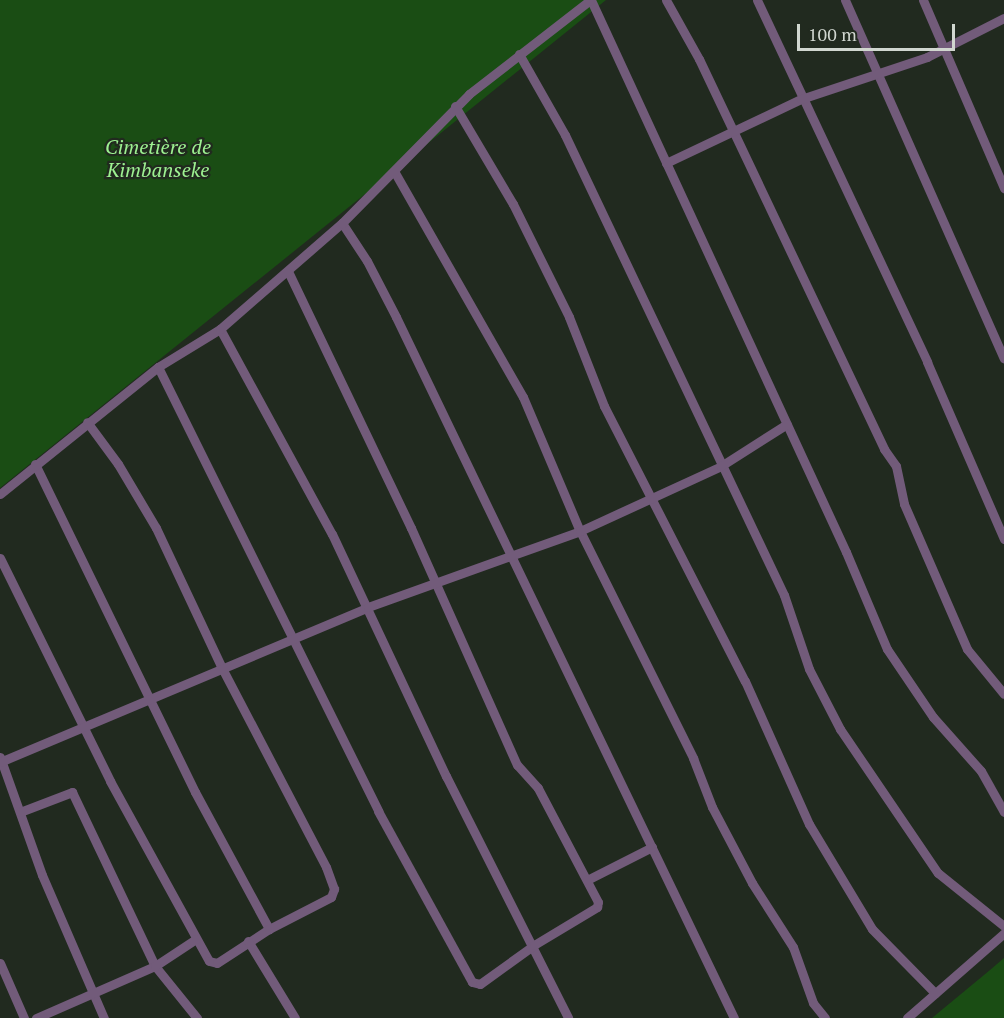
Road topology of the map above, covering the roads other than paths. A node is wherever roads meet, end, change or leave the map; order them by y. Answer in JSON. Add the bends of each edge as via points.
{"nodes":[{"id":1,"x":590,"y":0,"type":"edge"},
{"id":2,"x":666,"y":0,"type":"edge"},
{"id":3,"x":757,"y":0,"type":"edge"},
{"id":4,"x":845,"y":0,"type":"edge"},
{"id":5,"x":922,"y":0,"type":"edge"},
{"id":6,"x":1004,"y":18,"type":"edge"},
{"id":7,"x":944,"y":50,"type":"junction"},
{"id":8,"x":519,"y":54,"type":"junction"},
{"id":9,"x":880,"y":71,"type":"junction"},
{"id":10,"x":801,"y":99,"type":"junction"},
{"id":11,"x":455,"y":106,"type":"junction"},
{"id":12,"x":731,"y":134,"type":"junction"},
{"id":13,"x":666,"y":163,"type":"junction"},
{"id":14,"x":394,"y":171,"type":"junction"},
{"id":15,"x":1004,"y":188,"type":"edge"},
{"id":16,"x":342,"y":223,"type":"junction"},
{"id":17,"x":288,"y":271,"type":"junction"},
{"id":18,"x":220,"y":329,"type":"junction"},
{"id":19,"x":1004,"y":357,"type":"edge"},
{"id":20,"x":158,"y":367,"type":"junction"},
{"id":21,"x":87,"y":423,"type":"junction"},
{"id":22,"x":787,"y":424,"type":"junction"},
{"id":23,"x":35,"y":464,"type":"junction"},
{"id":24,"x":721,"y":466,"type":"junction"},
{"id":25,"x":0,"y":494,"type":"edge"},
{"id":26,"x":653,"y":499,"type":"junction"},
{"id":27,"x":580,"y":531,"type":"junction"},
{"id":28,"x":1004,"y":540,"type":"edge"},
{"id":29,"x":512,"y":556,"type":"junction"},
{"id":30,"x":0,"y":558,"type":"edge"},
{"id":31,"x":433,"y":582,"type":"junction"},
{"id":32,"x":368,"y":607,"type":"junction"},
{"id":33,"x":293,"y":639,"type":"junction"},
{"id":34,"x":221,"y":666,"type":"junction"},
{"id":35,"x":1004,"y":694,"type":"edge"},
{"id":36,"x":152,"y":696,"type":"junction"},
{"id":37,"x":82,"y":726,"type":"junction"},
{"id":38,"x":1,"y":760,"type":"edge"},
{"id":39,"x":20,"y":812,"type":"junction"},
{"id":40,"x":1004,"y":812,"type":"edge"},
{"id":41,"x":652,"y":847,"type":"junction"},
{"id":42,"x":587,"y":879,"type":"junction"},
{"id":43,"x":1004,"y":926,"type":"edge"},
{"id":44,"x":269,"y":929,"type":"junction"},
{"id":45,"x":1004,"y":933,"type":"edge"},
{"id":46,"x":196,"y":939,"type":"junction"},
{"id":47,"x":248,"y":941,"type":"junction"},
{"id":48,"x":534,"y":945,"type":"junction"},
{"id":49,"x":0,"y":963,"type":"edge"},
{"id":50,"x":155,"y":966,"type":"junction"},
{"id":51,"x":935,"y":993,"type":"junction"},
{"id":52,"x":93,"y":994,"type":"junction"},
{"id":53,"x":24,"y":1018,"type":"edge"},
{"id":54,"x":36,"y":1018,"type":"edge"},
{"id":55,"x":104,"y":1018,"type":"edge"},
{"id":56,"x":197,"y":1018,"type":"edge"},
{"id":57,"x":295,"y":1018,"type":"edge"},
{"id":58,"x":568,"y":1018,"type":"edge"},
{"id":59,"x":734,"y":1018,"type":"edge"},
{"id":60,"x":825,"y":1018,"type":"edge"},
{"id":61,"x":907,"y":1018,"type":"edge"}],
"edges":[{"from":1,"to":8,"type":"street"},
{"from":1,"to":13,"type":"street"},
{"from":2,"to":12,"type":"street","via":[[699,59]]},
{"from":3,"to":10,"type":"street"},
{"from":4,"to":9,"type":"street"},
{"from":5,"to":7,"type":"street"},
{"from":6,"to":7,"type":"street"},
{"from":7,"to":9,"type":"street"},
{"from":7,"to":15,"type":"street"},
{"from":8,"to":11,"type":"street"},
{"from":8,"to":24,"type":"street","via":[[565,135]]},
{"from":9,"to":10,"type":"street"},
{"from":9,"to":19,"type":"street"},
{"from":10,"to":12,"type":"street"},
{"from":10,"to":28,"type":"street","via":[[927,362]]},
{"from":11,"to":14,"type":"street"},
{"from":11,"to":26,"type":"street","via":[[513,204],[569,317],[604,406]]},
{"from":12,"to":13,"type":"street"},
{"from":12,"to":35,"type":"street","via":[[884,449],[896,466],[904,504],[967,649]]},
{"from":13,"to":22,"type":"street"},
{"from":14,"to":16,"type":"street"},
{"from":14,"to":27,"type":"street","via":[[523,397]]},
{"from":16,"to":17,"type":"street"},
{"from":16,"to":29,"type":"street","via":[[377,280]]},
{"from":17,"to":18,"type":"street"},
{"from":17,"to":31,"type":"street"},
{"from":18,"to":20,"type":"street"},
{"from":18,"to":32,"type":"street"},
{"from":20,"to":21,"type":"street"},
{"from":20,"to":33,"type":"street"},
{"from":21,"to":23,"type":"street"},
{"from":21,"to":34,"type":"street","via":[[146,509]]},
{"from":22,"to":24,"type":"street"},
{"from":22,"to":40,"type":"street","via":[[887,649],[933,717],[981,771]]},
{"from":23,"to":25,"type":"street"},
{"from":23,"to":36,"type":"street"},
{"from":24,"to":26,"type":"street"},
{"from":24,"to":43,"type":"street","via":[[784,595],[809,669],[840,729],[938,873]]},
{"from":26,"to":27,"type":"street"},
{"from":26,"to":51,"type":"street","via":[[745,681],[809,824],[872,929]]},
{"from":27,"to":29,"type":"street"},
{"from":27,"to":60,"type":"street","via":[[693,758],[712,807],[752,883],[793,947],[813,1003]]},
{"from":29,"to":31,"type":"street"},
{"from":29,"to":41,"type":"street"},
{"from":30,"to":37,"type":"street"},
{"from":31,"to":32,"type":"street"},
{"from":31,"to":42,"type":"street","via":[[518,765],[537,788]]},
{"from":32,"to":33,"type":"street"},
{"from":32,"to":48,"type":"street","via":[[446,776]]},
{"from":33,"to":34,"type":"street"},
{"from":33,"to":48,"type":"street","via":[[378,811],[472,982],[480,984]]},
{"from":34,"to":36,"type":"street"},
{"from":34,"to":44,"type":"street","via":[[334,889],[331,897]]},
{"from":36,"to":37,"type":"street"},
{"from":36,"to":44,"type":"street","via":[[195,792]]},
{"from":37,"to":38,"type":"street"},
{"from":37,"to":46,"type":"street"},
{"from":38,"to":39,"type":"street"},
{"from":39,"to":50,"type":"street","via":[[72,792]]},
{"from":39,"to":52,"type":"street"},
{"from":41,"to":42,"type":"street"},
{"from":41,"to":59,"type":"street"},
{"from":42,"to":48,"type":"street","via":[[597,907]]},
{"from":44,"to":47,"type":"street"},
{"from":45,"to":51,"type":"street"},
{"from":46,"to":47,"type":"street","via":[[213,964]]},
{"from":46,"to":50,"type":"street"},
{"from":47,"to":57,"type":"street"},
{"from":48,"to":58,"type":"street"},
{"from":49,"to":53,"type":"street"},
{"from":50,"to":52,"type":"street"},
{"from":50,"to":56,"type":"street"},
{"from":51,"to":61,"type":"street"},
{"from":52,"to":54,"type":"street"},
{"from":52,"to":55,"type":"street"}]}
